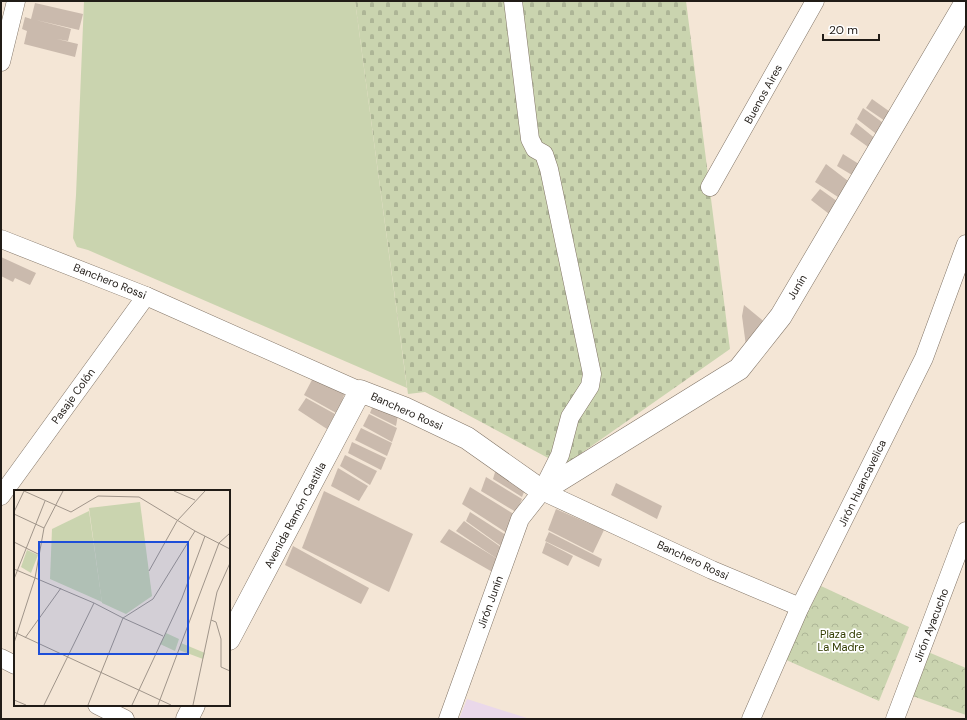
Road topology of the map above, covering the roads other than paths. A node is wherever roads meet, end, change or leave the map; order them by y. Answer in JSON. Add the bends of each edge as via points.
{"nodes":[{"id":1,"x":16,"y":1,"type":"edge"},
{"id":2,"x":513,"y":1,"type":"edge"},
{"id":3,"x":815,"y":1,"type":"edge"},
{"id":4,"x":966,"y":2,"type":"edge"},
{"id":5,"x":1,"y":62,"type":"edge"},
{"id":6,"x":710,"y":186,"type":"dead end"},
{"id":7,"x":1,"y":238,"type":"edge"},
{"id":8,"x":966,"y":244,"type":"edge"},
{"id":9,"x":146,"y":296,"type":"junction"},
{"id":10,"x":360,"y":391,"type":"junction"},
{"id":11,"x":542,"y":490,"type":"junction"},
{"id":12,"x":1,"y":496,"type":"edge"},
{"id":13,"x":966,"y":531,"type":"edge"},
{"id":14,"x":800,"y":607,"type":"junction"},
{"id":15,"x":230,"y":637,"type":"edge"},
{"id":16,"x":1,"y":658,"type":"edge"},
{"id":17,"x":14,"y":664,"type":"edge"},
{"id":18,"x":99,"y":706,"type":"edge"},
{"id":19,"x":193,"y":706,"type":"edge"},
{"id":20,"x":125,"y":719,"type":"edge"},
{"id":21,"x":186,"y":719,"type":"edge"},
{"id":22,"x":448,"y":719,"type":"edge"},
{"id":23,"x":751,"y":719,"type":"edge"},
{"id":24,"x":895,"y":719,"type":"edge"}],
"edges":[{"from":1,"to":5,"type":"street"},
{"from":2,"to":11,"type":"street","name":"Jirón Junín","via":[[530,139],[535,149],[544,154],[549,169],[592,374],[590,386],[570,417],[560,455]]},
{"from":3,"to":6,"type":"street","name":"Buenos Aires"},
{"from":4,"to":11,"type":"main road","name":"Junín","via":[[780,316],[740,369]]},
{"from":7,"to":9,"type":"street","name":"Banchero Rossi"},
{"from":8,"to":14,"type":"street","name":"Jirón Huancavelica","via":[[924,358]]},
{"from":9,"to":10,"type":"street","name":"Banchero Rossi"},
{"from":9,"to":12,"type":"street","name":"Pasaje Colón"},
{"from":10,"to":11,"type":"main road","name":"Banchero Rossi","via":[[404,408],[467,438]]},
{"from":10,"to":15,"type":"main road","name":"Avenida Ramón Castilla"},
{"from":11,"to":14,"type":"street","name":"Banchero Rossi","via":[[712,570]]},
{"from":11,"to":22,"type":"street","name":"Jirón Junín","via":[[520,518]]},
{"from":13,"to":24,"type":"street","name":"Jirón Ayacucho"},
{"from":14,"to":23,"type":"street","name":"Jirón Huancavelica"},
{"from":16,"to":17,"type":"street"},
{"from":18,"to":20,"type":"street"},
{"from":19,"to":21,"type":"main road"}]}
